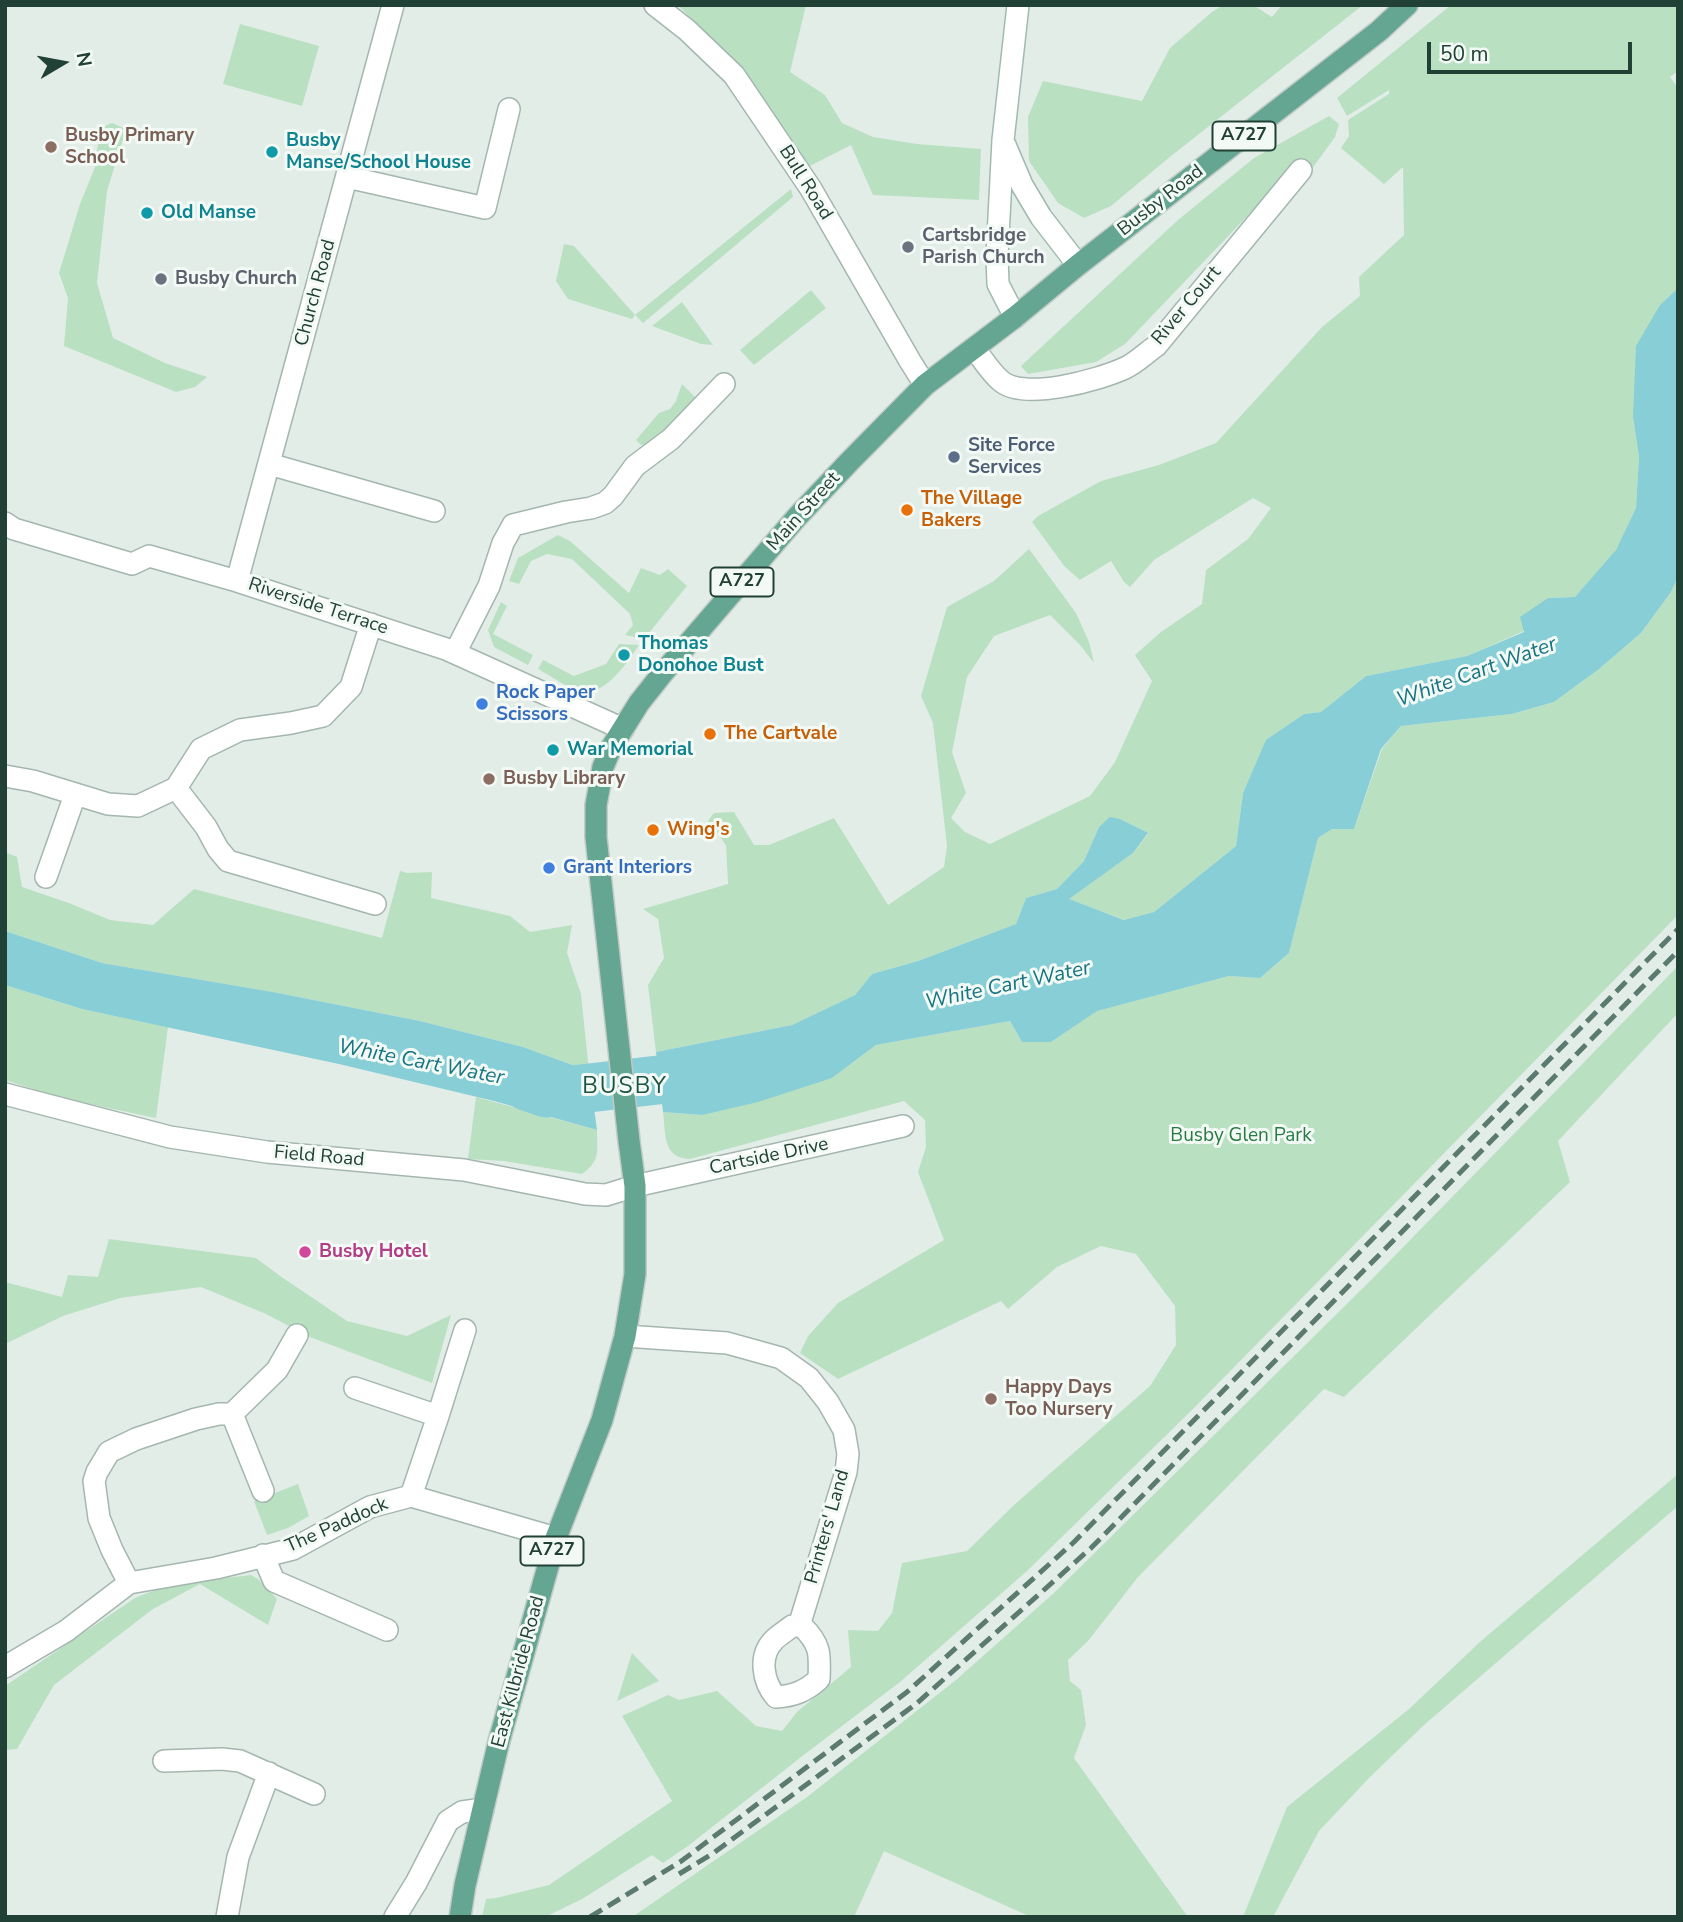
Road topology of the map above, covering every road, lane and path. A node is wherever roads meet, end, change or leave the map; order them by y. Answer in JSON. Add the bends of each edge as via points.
{"nodes":[{"id":1,"x":393,"y":5,"type":"edge"},
{"id":2,"x":655,"y":5,"type":"edge"},
{"id":3,"x":1018,"y":5,"type":"edge"},
{"id":4,"x":1407,"y":5,"type":"edge"},
{"id":5,"x":509,"y":109,"type":"dead end"},
{"id":6,"x":1003,"y":140,"type":"junction"},
{"id":7,"x":1301,"y":170,"type":"dead end"},
{"id":8,"x":347,"y":177,"type":"junction"},
{"id":9,"x":1078,"y":265,"type":"junction"},
{"id":10,"x":1015,"y":317,"type":"junction"},
{"id":11,"x":974,"y":348,"type":"junction"},
{"id":12,"x":724,"y":384,"type":"dead end"},
{"id":13,"x":925,"y":385,"type":"junction"},
{"id":14,"x":269,"y":464,"type":"junction"},
{"id":15,"x":434,"y":511,"type":"dead end"},
{"id":16,"x":5,"y":523,"type":"edge"},
{"id":17,"x":237,"y":581,"type":"junction"},
{"id":18,"x":371,"y":624,"type":"junction"},
{"id":19,"x":455,"y":653,"type":"junction"},
{"id":20,"x":623,"y":729,"type":"junction"},
{"id":21,"x":5,"y":776,"type":"edge"},
{"id":22,"x":176,"y":788,"type":"junction"},
{"id":23,"x":75,"y":795,"type":"junction"},
{"id":24,"x":46,"y":877,"type":"dead end"},
{"id":25,"x":375,"y":904,"type":"dead end"},
{"id":26,"x":5,"y":1094,"type":"edge"},
{"id":27,"x":903,"y":1126,"type":"dead end"},
{"id":28,"x":635,"y":1186,"type":"junction"},
{"id":29,"x":465,"y":1330,"type":"dead end"},
{"id":30,"x":297,"y":1335,"type":"dead end"},
{"id":31,"x":625,"y":1336,"type":"junction"},
{"id":32,"x":355,"y":1388,"type":"dead end"},
{"id":33,"x":232,"y":1414,"type":"junction"},
{"id":34,"x":438,"y":1416,"type":"junction"},
{"id":35,"x":262,"y":1491,"type":"dead end"},
{"id":36,"x":411,"y":1496,"type":"junction"},
{"id":37,"x":556,"y":1538,"type":"junction"},
{"id":38,"x":263,"y":1555,"type":"junction"},
{"id":39,"x":129,"y":1583,"type":"junction"},
{"id":40,"x":799,"y":1626,"type":"dead end"},
{"id":41,"x":387,"y":1630,"type":"dead end"},
{"id":42,"x":5,"y":1667,"type":"edge"},
{"id":43,"x":164,"y":1761,"type":"dead end"},
{"id":44,"x":269,"y":1773,"type":"junction"},
{"id":45,"x":314,"y":1794,"type":"dead end"},
{"id":46,"x":483,"y":1809,"type":"junction"},
{"id":47,"x":227,"y":1917,"type":"edge"},
{"id":48,"x":395,"y":1917,"type":"edge"},
{"id":49,"x":460,"y":1917,"type":"edge"}],
"edges":[{"from":1,"to":8,"type":"street","name":"Church Road"},
{"from":2,"to":13,"type":"street","name":"Bull Road","via":[[734,75],[811,189]]},
{"from":3,"to":6,"type":"street"},
{"from":4,"to":9,"type":"main road","name":"Busby Road","number":"A727"},
{"from":5,"to":8,"type":"street","via":[[485,208]]},
{"from":6,"to":9,"type":"street","via":[[1022,185]]},
{"from":6,"to":10,"type":"street","via":[[998,284]]},
{"from":7,"to":11,"type":"street","name":"River Court","via":[[1156,346],[1127,367],[1095,380],[1024,391],[1002,383]]},
{"from":8,"to":14,"type":"street","name":"Church Road"},
{"from":9,"to":10,"type":"main road","name":"Main Street","number":"A727"},
{"from":10,"to":11,"type":"main road","name":"Main Street","number":"A727"},
{"from":11,"to":13,"type":"main road","name":"Main Street","number":"A727"},
{"from":12,"to":19,"type":"street","via":[[671,439],[635,466],[605,503],[513,526]]},
{"from":13,"to":20,"type":"main road","name":"Main Street","number":"A727","via":[[797,517],[662,674]]},
{"from":14,"to":15,"type":"street"},
{"from":14,"to":17,"type":"street","name":"Church Road"},
{"from":16,"to":17,"type":"street","name":"Riverside Terrace","via":[[132,564],[149,556]]},
{"from":17,"to":18,"type":"street","name":"Riverside Terrace"},
{"from":18,"to":19,"type":"street","name":"Riverside Terrace"},
{"from":18,"to":22,"type":"street","via":[[351,687],[323,716],[240,730],[201,749]]},
{"from":19,"to":20,"type":"street","name":"Riverside Terrace"},
{"from":20,"to":28,"type":"main road","name":"Main Street","number":"A727","via":[[603,767],[596,837]]},
{"from":21,"to":23,"type":"street"},
{"from":22,"to":23,"type":"street","via":[[138,806]]},
{"from":22,"to":25,"type":"street","via":[[228,861]]},
{"from":23,"to":24,"type":"street"},
{"from":26,"to":28,"type":"street","name":"Field Road","via":[[170,1137],[267,1152],[464,1170],[585,1194],[606,1195]]},
{"from":27,"to":28,"type":"street","name":"Cartside Drive"},
{"from":28,"to":31,"type":"main road","name":"East Kilbride Road","number":"A727","via":[[635,1274]]},
{"from":29,"to":34,"type":"street","name":"The Paddock"},
{"from":30,"to":33,"type":"street","via":[[277,1370]]},
{"from":31,"to":37,"type":"main road","name":"East Kilbride Road","number":"A727","via":[[602,1420]]},
{"from":31,"to":40,"type":"street","name":"Printers' Land","via":[[727,1343],[781,1358],[809,1378],[828,1402],[844,1430],[846,1472]]},
{"from":32,"to":34,"type":"street"},
{"from":33,"to":35,"type":"street"},
{"from":33,"to":39,"type":"street","via":[[196,1419],[109,1452],[94,1481],[99,1518]]},
{"from":34,"to":36,"type":"street","name":"The Paddock"},
{"from":36,"to":37,"type":"street","name":"The Paddock"},
{"from":36,"to":38,"type":"street","name":"The Paddock","via":[[370,1507],[293,1549]]},
{"from":37,"to":46,"type":"main road","name":"East Kilbride Road","number":"A727"},
{"from":38,"to":39,"type":"street","name":"The Paddock"},
{"from":38,"to":41,"type":"street","name":"The Paddock","via":[[274,1581]]},
{"from":39,"to":42,"type":"street","name":"The Paddock","via":[[66,1631]]},
{"from":43,"to":44,"type":"street","via":[[240,1761]]},
{"from":44,"to":45,"type":"street"},
{"from":44,"to":47,"type":"street","via":[[239,1857]]},
{"from":46,"to":48,"type":"street","via":[[462,1812],[448,1821]]},
{"from":46,"to":49,"type":"main road","name":"East Kilbride Road","number":"A727"}]}
